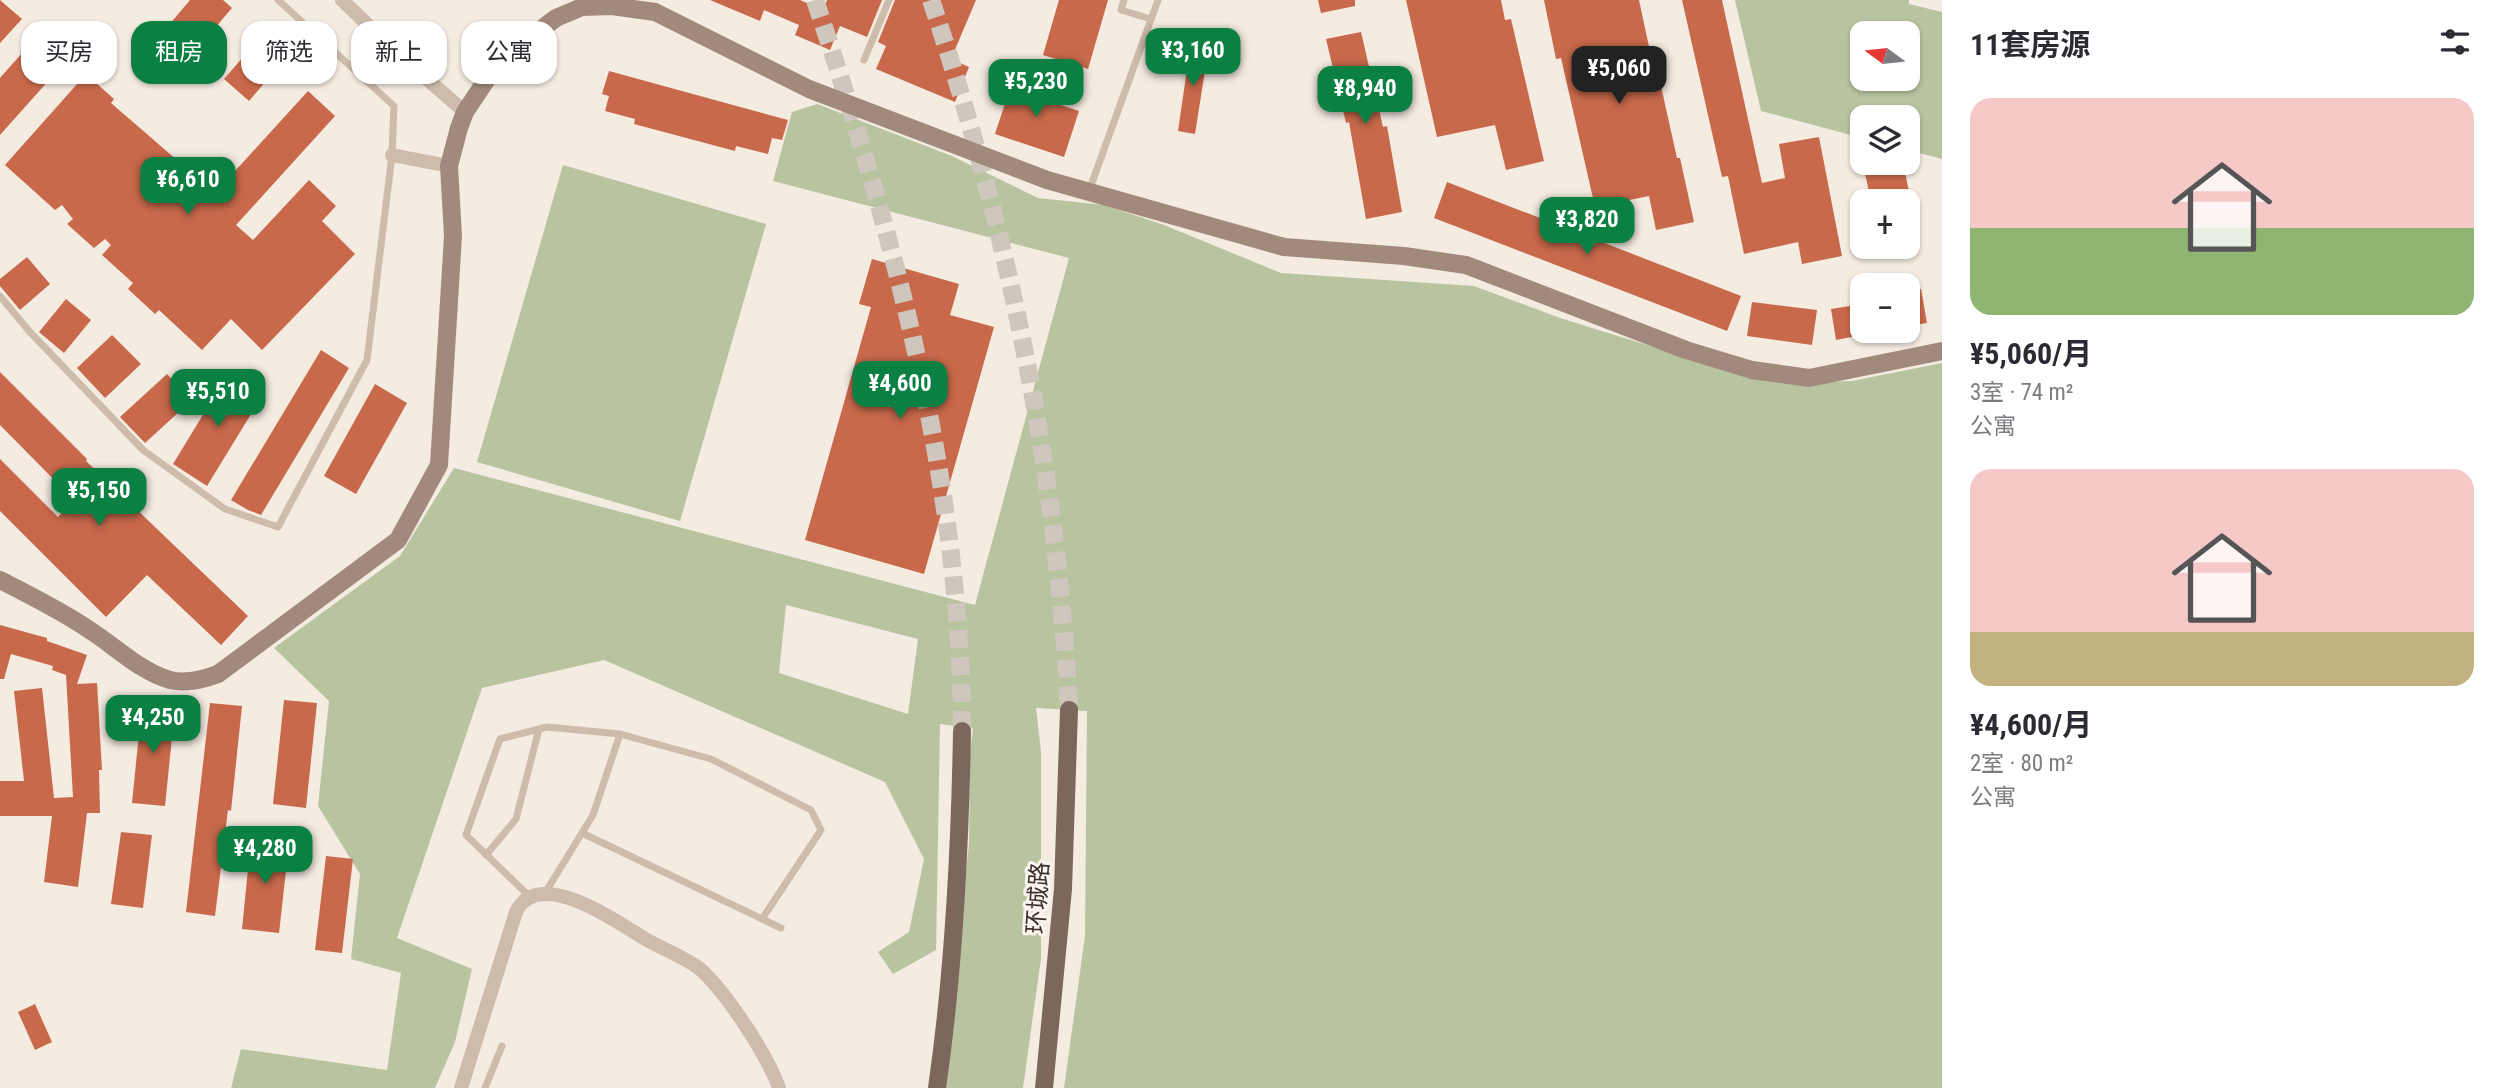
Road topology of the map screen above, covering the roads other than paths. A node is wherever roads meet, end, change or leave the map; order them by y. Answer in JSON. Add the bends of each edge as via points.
{"nodes":[{"id":1,"x":278,"y":0,"type":"edge"},
{"id":2,"x":342,"y":0,"type":"edge"},
{"id":3,"x":889,"y":0,"type":"edge"},
{"id":4,"x":1124,"y":0,"type":"edge"},
{"id":5,"x":1158,"y":0,"type":"edge"},
{"id":6,"x":357,"y":5,"type":"edge"},
{"id":7,"x":1151,"y":19,"type":"junction"},
{"id":8,"x":864,"y":60,"type":"dead end"},
{"id":9,"x":466,"y":112,"type":"junction"},
{"id":10,"x":392,"y":155,"type":"junction"},
{"id":11,"x":449,"y":166,"type":"junction"},
{"id":12,"x":1088,"y":192,"type":"junction"},
{"id":13,"x":0,"y":296,"type":"edge"},
{"id":14,"x":1942,"y":351,"type":"edge"},
{"id":15,"x":0,"y":580,"type":"edge"},
{"id":16,"x":1069,"y":710,"type":"tunnel mouth"},
{"id":17,"x":539,"y":729,"type":"junction"},
{"id":18,"x":962,"y":731,"type":"tunnel mouth"},
{"id":19,"x":620,"y":734,"type":"junction"},
{"id":20,"x":582,"y":833,"type":"junction"},
{"id":21,"x":486,"y":855,"type":"junction"},
{"id":22,"x":545,"y":894,"type":"junction"},
{"id":23,"x":529,"y":896,"type":"junction"},
{"id":24,"x":762,"y":919,"type":"junction"},
{"id":25,"x":781,"y":928,"type":"dead end"},
{"id":26,"x":502,"y":1046,"type":"dead end"},
{"id":27,"x":461,"y":1088,"type":"edge"},
{"id":28,"x":485,"y":1088,"type":"edge"},
{"id":29,"x":779,"y":1088,"type":"edge"},
{"id":30,"x":937,"y":1088,"type":"edge"},
{"id":31,"x":1044,"y":1088,"type":"edge"}],
"edges":[{"from":1,"to":10,"type":"lane","via":[[394,106]]},
{"from":2,"to":6,"type":"street"},
{"from":3,"to":8,"type":"lane"},
{"from":4,"to":7,"type":"lane","via":[[1121,10]]},
{"from":5,"to":7,"type":"lane"},
{"from":6,"to":9,"type":"street","via":[[398,54]]},
{"from":7,"to":12,"type":"lane"},
{"from":9,"to":11,"type":"street"},
{"from":9,"to":12,"type":"street","via":[[499,61],[556,18],[582,7],[644,10],[809,89]]},
{"from":10,"to":11,"type":"street"},
{"from":10,"to":13,"type":"lane","via":[[367,360],[278,527],[225,509],[143,450]]},
{"from":11,"to":15,"type":"street","via":[[453,236],[439,465],[398,540],[218,674],[193,681],[160,677],[44,602]]},
{"from":12,"to":14,"type":"street","via":[[1284,247],[1466,265],[1686,350],[1752,370],[1809,377]]},
{"from":16,"to":31,"type":"main road","name":"环城路","via":[[1063,889]]},
{"from":17,"to":19,"type":"lane"},
{"from":17,"to":21,"type":"lane","via":[[516,819]]},
{"from":17,"to":21,"type":"lane","via":[[500,739],[466,835]]},
{"from":18,"to":30,"type":"main road","via":[[954,923]]},
{"from":19,"to":20,"type":"lane"},
{"from":19,"to":24,"type":"lane","via":[[711,759],[811,810],[821,831]]},
{"from":20,"to":22,"type":"lane"},
{"from":20,"to":24,"type":"lane"},
{"from":21,"to":23,"type":"lane"},
{"from":22,"to":23,"type":"street"},
{"from":22,"to":29,"type":"street","via":[[569,898],[597,911],[698,968],[755,1042]]},
{"from":23,"to":27,"type":"street","via":[[516,912]]},
{"from":24,"to":25,"type":"lane"},
{"from":26,"to":28,"type":"lane"}]}
